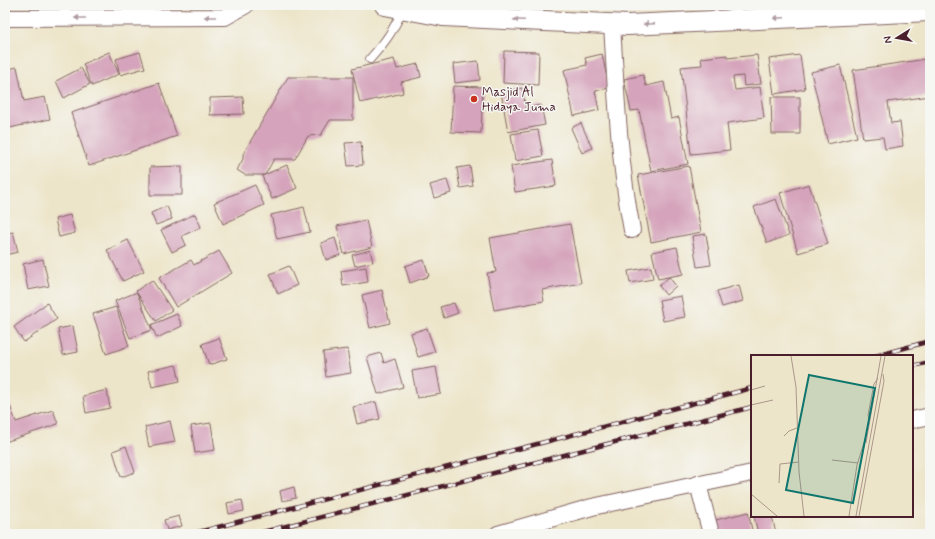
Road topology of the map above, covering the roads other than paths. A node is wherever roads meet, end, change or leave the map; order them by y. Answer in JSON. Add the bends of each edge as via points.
{"nodes":[{"id":1,"x":246,"y":5,"type":"edge"},
{"id":2,"x":394,"y":7,"type":"edge"},
{"id":3,"x":930,"y":11,"type":"edge"},
{"id":4,"x":5,"y":18,"type":"edge"},
{"id":5,"x":612,"y":24,"type":"junction"},
{"id":6,"x":370,"y":59,"type":"dead end"},
{"id":7,"x":632,"y":230,"type":"dead end"},
{"id":8,"x":930,"y":416,"type":"edge"},
{"id":9,"x":913,"y":420,"type":"edge"},
{"id":10,"x":751,"y":473,"type":"edge"},
{"id":11,"x":698,"y":484,"type":"junction"},
{"id":12,"x":498,"y":534,"type":"edge"},
{"id":13,"x":711,"y":534,"type":"edge"}],
"edges":[{"from":1,"to":4,"type":"street","one_way":true,"via":[[225,17]]},
{"from":5,"to":2,"type":"street","one_way":true,"via":[[443,16]]},
{"from":2,"to":6,"type":"lane","via":[[396,25],[388,39]]},
{"from":3,"to":5,"type":"street","one_way":true},
{"from":5,"to":7,"type":"street","via":[[618,120],[625,192]]},
{"from":8,"to":9,"type":"street"},
{"from":10,"to":11,"type":"street"},
{"from":11,"to":12,"type":"street","via":[[592,507]]},
{"from":11,"to":13,"type":"street"}]}
